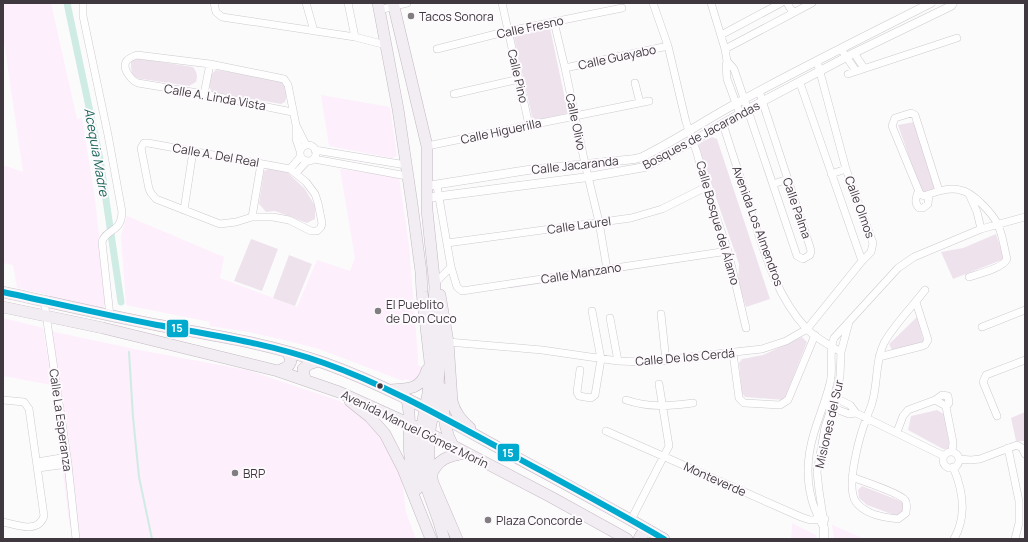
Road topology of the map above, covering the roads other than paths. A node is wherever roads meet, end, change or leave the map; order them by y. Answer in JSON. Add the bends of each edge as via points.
{"nodes":[{"id":1,"x":83,"y":3,"type":"edge"},
{"id":2,"x":214,"y":3,"type":"edge"},
{"id":3,"x":306,"y":3,"type":"edge"},
{"id":4,"x":348,"y":3,"type":"edge"},
{"id":5,"x":407,"y":3,"type":"edge"},
{"id":6,"x":502,"y":3,"type":"edge"},
{"id":7,"x":653,"y":3,"type":"edge"},
{"id":8,"x":711,"y":3,"type":"edge"},
{"id":9,"x":781,"y":3,"type":"edge"},
{"id":10,"x":788,"y":3,"type":"edge"},
{"id":11,"x":812,"y":3,"type":"edge"},
{"id":12,"x":931,"y":3,"type":"edge"},
{"id":13,"x":953,"y":3,"type":"edge"},
{"id":14,"x":394,"y":5,"type":"edge"},
{"id":15,"x":379,"y":6,"type":"edge"},
{"id":16,"x":622,"y":8,"type":"dead end"},
{"id":17,"x":793,"y":13,"type":"junction"},
{"id":18,"x":554,"y":22,"type":"junction"},
{"id":19,"x":890,"y":24,"type":"junction"},
{"id":20,"x":314,"y":31,"type":"junction"},
{"id":21,"x":508,"y":31,"type":"junction"},
{"id":22,"x":895,"y":34,"type":"junction"},
{"id":23,"x":721,"y":35,"type":"junction"},
{"id":24,"x":355,"y":38,"type":"junction"},
{"id":25,"x":957,"y":38,"type":"dead end"},
{"id":26,"x":386,"y":45,"type":"junction"},
{"id":27,"x":668,"y":46,"type":"junction"},
{"id":28,"x":437,"y":48,"type":"dead end"},
{"id":29,"x":841,"y":49,"type":"junction"},
{"id":30,"x":725,"y":50,"type":"junction"},
{"id":31,"x":851,"y":55,"type":"junction"},
{"id":32,"x":817,"y":60,"type":"junction"},
{"id":33,"x":727,"y":61,"type":"junction"},
{"id":34,"x":406,"y":62,"type":"junction"},
{"id":35,"x":210,"y":64,"type":"junction"},
{"id":36,"x":390,"y":65,"type":"junction"},
{"id":37,"x":565,"y":68,"type":"junction"},
{"id":38,"x":864,"y":68,"type":"junction"},
{"id":39,"x":856,"y":71,"type":"junction"},
{"id":40,"x":820,"y":72,"type":"junction"},
{"id":41,"x":848,"y":74,"type":"dead end"},
{"id":42,"x":519,"y":79,"type":"junction"},
{"id":43,"x":635,"y":83,"type":"dead end"},
{"id":44,"x":800,"y":83,"type":"junction"},
{"id":45,"x":759,"y":91,"type":"junction"},
{"id":46,"x":204,"y":94,"type":"junction"},
{"id":47,"x":454,"y":94,"type":"dead end"},
{"id":48,"x":745,"y":99,"type":"junction"},
{"id":49,"x":649,"y":101,"type":"dead end"},
{"id":50,"x":763,"y":102,"type":"junction"},
{"id":51,"x":640,"y":103,"type":"junction"},
{"id":52,"x":736,"y":104,"type":"junction"},
{"id":53,"x":748,"y":109,"type":"junction"},
{"id":54,"x":292,"y":112,"type":"junction"},
{"id":55,"x":740,"y":114,"type":"junction"},
{"id":56,"x":575,"y":116,"type":"junction"},
{"id":57,"x":723,"y":124,"type":"junction"},
{"id":58,"x":296,"y":125,"type":"junction"},
{"id":59,"x":529,"y":125,"type":"junction"},
{"id":60,"x":690,"y":132,"type":"junction"},
{"id":61,"x":693,"y":142,"type":"junction"},
{"id":62,"x":306,"y":145,"type":"junction"},
{"id":63,"x":427,"y":146,"type":"junction"},
{"id":64,"x":315,"y":150,"type":"junction"},
{"id":65,"x":193,"y":152,"type":"junction"},
{"id":66,"x":300,"y":154,"type":"junction"},
{"id":67,"x":310,"y":160,"type":"junction"},
{"id":68,"x":261,"y":164,"type":"junction"},
{"id":69,"x":585,"y":164,"type":"junction"},
{"id":70,"x":846,"y":169,"type":"junction"},
{"id":71,"x":407,"y":170,"type":"junction"},
{"id":72,"x":528,"y":170,"type":"junction"},
{"id":73,"x":293,"y":171,"type":"junction"},
{"id":74,"x":831,"y":174,"type":"junction"},
{"id":75,"x":588,"y":177,"type":"junction"},
{"id":76,"x":788,"y":179,"type":"junction"},
{"id":77,"x":774,"y":184,"type":"junction"},
{"id":78,"x":530,"y":185,"type":"junction"},
{"id":79,"x":432,"y":186,"type":"junction"},
{"id":80,"x":706,"y":187,"type":"junction"},
{"id":81,"x":939,"y":191,"type":"junction"},
{"id":82,"x":918,"y":192,"type":"junction"},
{"id":83,"x":929,"y":194,"type":"junction"},
{"id":84,"x":969,"y":194,"type":"junction"},
{"id":85,"x":439,"y":197,"type":"junction"},
{"id":86,"x":426,"y":198,"type":"junction"},
{"id":87,"x":986,"y":209,"type":"junction"},
{"id":88,"x":184,"y":210,"type":"junction"},
{"id":89,"x":977,"y":212,"type":"junction"},
{"id":90,"x":252,"y":217,"type":"junction"},
{"id":91,"x":1025,"y":218,"type":"edge"},
{"id":92,"x":428,"y":222,"type":"junction"},
{"id":93,"x":599,"y":222,"type":"junction"},
{"id":94,"x":998,"y":224,"type":"junction"},
{"id":95,"x":981,"y":229,"type":"junction"},
{"id":96,"x":447,"y":243,"type":"junction"},
{"id":97,"x":728,"y":251,"type":"junction"},
{"id":98,"x":862,"y":261,"type":"junction"},
{"id":99,"x":451,"y":267,"type":"junction"},
{"id":100,"x":607,"y":269,"type":"junction"},
{"id":101,"x":421,"y":272,"type":"junction"},
{"id":102,"x":969,"y":277,"type":"dead end"},
{"id":103,"x":438,"y":280,"type":"junction"},
{"id":104,"x":925,"y":290,"type":"dead end"},
{"id":105,"x":3,"y":292,"type":"edge"},
{"id":106,"x":44,"y":301,"type":"junction"},
{"id":107,"x":434,"y":302,"type":"junction"},
{"id":108,"x":916,"y":302,"type":"junction"},
{"id":109,"x":3,"y":307,"type":"edge"},
{"id":110,"x":1025,"y":310,"type":"edge"},
{"id":111,"x":592,"y":311,"type":"dead end"},
{"id":112,"x":661,"y":314,"type":"dead end"},
{"id":113,"x":110,"y":316,"type":"junction"},
{"id":114,"x":46,"y":317,"type":"junction"},
{"id":115,"x":610,"y":318,"type":"dead end"},
{"id":116,"x":849,"y":322,"type":"junction"},
{"id":117,"x":982,"y":327,"type":"dead end"},
{"id":118,"x":746,"y":328,"type":"dead end"},
{"id":119,"x":806,"y":328,"type":"junction"},
{"id":120,"x":815,"y":335,"type":"junction"},
{"id":121,"x":448,"y":342,"type":"junction"},
{"id":122,"x":831,"y":347,"type":"junction"},
{"id":123,"x":288,"y":352,"type":"junction"},
{"id":124,"x":841,"y":352,"type":"junction"},
{"id":125,"x":733,"y":353,"type":"junction"},
{"id":126,"x":880,"y":357,"type":"junction"},
{"id":127,"x":601,"y":358,"type":"junction"},
{"id":128,"x":318,"y":361,"type":"junction"},
{"id":129,"x":618,"y":361,"type":"junction"},
{"id":130,"x":666,"y":361,"type":"junction"},
{"id":131,"x":1024,"y":361,"type":"edge"},
{"id":132,"x":430,"y":362,"type":"junction"},
{"id":133,"x":1025,"y":369,"type":"edge"},
{"id":134,"x":580,"y":370,"type":"dead end"},
{"id":135,"x":278,"y":371,"type":"junction"},
{"id":136,"x":305,"y":379,"type":"junction"},
{"id":137,"x":659,"y":384,"type":"dead end"},
{"id":138,"x":388,"y":390,"type":"junction"},
{"id":139,"x":339,"y":392,"type":"junction"},
{"id":140,"x":827,"y":395,"type":"junction"},
{"id":141,"x":835,"y":398,"type":"junction"},
{"id":142,"x":3,"y":400,"type":"edge"},
{"id":143,"x":407,"y":400,"type":"junction"},
{"id":144,"x":626,"y":400,"type":"dead end"},
{"id":145,"x":693,"y":403,"type":"dead end"},
{"id":146,"x":824,"y":404,"type":"junction"},
{"id":147,"x":663,"y":406,"type":"junction"},
{"id":148,"x":832,"y":408,"type":"junction"},
{"id":149,"x":434,"y":413,"type":"junction"},
{"id":150,"x":856,"y":413,"type":"junction"},
{"id":151,"x":997,"y":416,"type":"dead end"},
{"id":152,"x":866,"y":418,"type":"junction"},
{"id":153,"x":410,"y":425,"type":"junction"},
{"id":154,"x":425,"y":431,"type":"junction"},
{"id":155,"x":606,"y":431,"type":"dead end"},
{"id":156,"x":897,"y":432,"type":"junction"},
{"id":157,"x":485,"y":440,"type":"junction"},
{"id":158,"x":453,"y":446,"type":"junction"},
{"id":159,"x":1008,"y":448,"type":"junction"},
{"id":160,"x":952,"y":452,"type":"junction"},
{"id":161,"x":465,"y":453,"type":"junction"},
{"id":162,"x":1025,"y":454,"type":"edge"},
{"id":163,"x":944,"y":456,"type":"junction"},
{"id":164,"x":664,"y":457,"type":"junction"},
{"id":165,"x":959,"y":459,"type":"junction"},
{"id":166,"x":68,"y":461,"type":"junction"},
{"id":167,"x":38,"y":465,"type":"junction"},
{"id":168,"x":953,"y":468,"type":"junction"},
{"id":169,"x":431,"y":476,"type":"junction"},
{"id":170,"x":852,"y":476,"type":"junction"},
{"id":171,"x":1022,"y":501,"type":"edge"},
{"id":172,"x":822,"y":519,"type":"junction"},
{"id":173,"x":631,"y":520,"type":"junction"},
{"id":174,"x":3,"y":522,"type":"edge"},
{"id":175,"x":824,"y":528,"type":"joint"},
{"id":176,"x":649,"y":530,"type":"junction"},
{"id":177,"x":612,"y":531,"type":"junction"},
{"id":178,"x":76,"y":539,"type":"edge"},
{"id":179,"x":431,"y":539,"type":"edge"},
{"id":180,"x":443,"y":539,"type":"edge"},
{"id":181,"x":457,"y":539,"type":"edge"},
{"id":182,"x":627,"y":539,"type":"edge"},
{"id":183,"x":639,"y":539,"type":"edge"},
{"id":184,"x":664,"y":539,"type":"edge"},
{"id":185,"x":824,"y":539,"type":"edge"},
{"id":186,"x":954,"y":539,"type":"edge"},
{"id":187,"x":1015,"y":539,"type":"edge"}],
"edges":[{"from":1,"to":113,"type":"street","via":[[83,16],[122,212],[116,230],[104,237],[102,242]]},
{"from":2,"to":20,"type":"street","via":[[216,12],[222,17]]},
{"from":3,"to":20,"type":"street"},
{"from":4,"to":24,"type":"street"},
{"from":5,"to":14,"type":"street"},
{"from":6,"to":21,"type":"street","name":"Calle Pino"},
{"from":7,"to":27,"type":"street","name":"Calle Bosque del Álamo"},
{"from":8,"to":23,"type":"street"},
{"from":9,"to":23,"type":"street"},
{"from":10,"to":17,"type":"street"},
{"from":11,"to":17,"type":"street"},
{"from":12,"to":19,"type":"street","name":"Calle Jacaranda"},
{"from":13,"to":22,"type":"street","name":"Bosques de Jacarandas"},
{"from":14,"to":15,"type":"street"},
{"from":14,"to":34,"type":"main road"},
{"from":15,"to":26,"type":"main road"},
{"from":16,"to":18,"type":"street","name":"Calle Fresno"},
{"from":17,"to":30,"type":"street"},
{"from":18,"to":21,"type":"street","name":"Calle Fresno"},
{"from":18,"to":37,"type":"street","name":"Calle Olivo"},
{"from":19,"to":22,"type":"street"},
{"from":19,"to":29,"type":"street","name":"Calle Jacaranda"},
{"from":20,"to":24,"type":"street"},
{"from":21,"to":28,"type":"street","name":"Calle Fresno"},
{"from":21,"to":42,"type":"street","name":"Calle Pino"},
{"from":22,"to":31,"type":"street","name":"Bosques de Jacarandas"},
{"from":23,"to":30,"type":"street"},
{"from":24,"to":26,"type":"street"},
{"from":25,"to":38,"type":"street"},
{"from":26,"to":36,"type":"main road"},
{"from":27,"to":37,"type":"street","name":"Calle Guayabo"},
{"from":27,"to":60,"type":"street","name":"Calle Bosque del Álamo"},
{"from":29,"to":31,"type":"street"},
{"from":29,"to":32,"type":"street","name":"Calle Jacaranda"},
{"from":30,"to":33,"type":"street"},
{"from":31,"to":38,"type":"street"},
{"from":31,"to":39,"type":"street"},
{"from":31,"to":40,"type":"street","name":"Bosques de Jacarandas"},
{"from":32,"to":40,"type":"street","name":"Calle Olmos"},
{"from":32,"to":45,"type":"street","name":"Calle Jacaranda"},
{"from":33,"to":48,"type":"street","name":"Calle Palma","via":[[734,68]]},
{"from":33,"to":52,"type":"street","via":[[727,79]]},
{"from":34,"to":36,"type":"main road"},
{"from":34,"to":63,"type":"main road"},
{"from":35,"to":46,"type":"street"},
{"from":35,"to":46,"type":"street","name":"Calle A. Linda Vista","via":[[137,55],[126,64],[130,77],[138,83]]},
{"from":35,"to":54,"type":"street","via":[[284,79],[288,84]]},
{"from":36,"to":71,"type":"main road"},
{"from":37,"to":56,"type":"street","name":"Calle Olivo"},
{"from":38,"to":39,"type":"street"},
{"from":39,"to":41,"type":"street"},
{"from":40,"to":44,"type":"street","name":"Bosques de Jacarandas"},
{"from":40,"to":70,"type":"street","name":"Calle Olmos"},
{"from":42,"to":47,"type":"street"},
{"from":42,"to":59,"type":"street","name":"Calle Pino"},
{"from":43,"to":51,"type":"street"},
{"from":44,"to":50,"type":"street","name":"Bosques de Jacarandas"},
{"from":44,"to":74,"type":"street","name":"Calle Olmos"},
{"from":45,"to":48,"type":"street","name":"Calle Jacaranda"},
{"from":45,"to":50,"type":"street","name":"Calle Palma"},
{"from":46,"to":54,"type":"street","name":"Calle A. Linda Vista"},
{"from":48,"to":52,"type":"street","name":"Calle Jacaranda"},
{"from":48,"to":53,"type":"street","name":"Calle Palma"},
{"from":49,"to":51,"type":"street","name":"Calle Higuerilla"},
{"from":50,"to":53,"type":"street","name":"Bosques de Jacarandas"},
{"from":50,"to":76,"type":"street","name":"Calle Palma"},
{"from":51,"to":56,"type":"street","name":"Calle Higuerilla"},
{"from":52,"to":55,"type":"street"},
{"from":52,"to":60,"type":"street","name":"Calle Jacaranda"},
{"from":53,"to":55,"type":"street","name":"Bosques de Jacarandas"},
{"from":53,"to":77,"type":"street","name":"Calle Palma"},
{"from":54,"to":58,"type":"street"},
{"from":55,"to":57,"type":"street","name":"Bosques de Jacarandas"},
{"from":56,"to":59,"type":"street","name":"Calle Higuerilla"},
{"from":56,"to":69,"type":"street","name":"Calle Olivo"},
{"from":57,"to":61,"type":"street","name":"Bosques de Jacarandas"},
{"from":57,"to":119,"type":"street","name":"Avenida Los Almendros","via":[[758,234],[775,278],[791,309]]},
{"from":58,"to":62,"type":"street"},
{"from":58,"to":66,"type":"street"},
{"from":59,"to":63,"type":"street","name":"Calle Higuerilla"},
{"from":60,"to":61,"type":"street","name":"Calle Bosque del Álamo"},
{"from":60,"to":69,"type":"street","name":"Calle Jacaranda","via":[[642,156]]},
{"from":61,"to":75,"type":"street","name":"Bosques de Jacarandas","via":[[645,167]]},
{"from":61,"to":80,"type":"street","name":"Calle Bosque del Álamo"},
{"from":62,"to":64,"type":"street"},
{"from":62,"to":66,"type":"street"},
{"from":63,"to":79,"type":"main road"},
{"from":64,"to":67,"type":"street","via":[[316,155]]},
{"from":64,"to":71,"type":"street"},
{"from":65,"to":68,"type":"street","name":"Calle A. Del Real"},
{"from":65,"to":88,"type":"street"},
{"from":65,"to":88,"type":"street","name":"Calle A. Del Real","via":[[142,144],[141,151],[151,193],[156,199]]},
{"from":66,"to":67,"type":"street","via":[[304,161]]},
{"from":66,"to":73,"type":"street"},
{"from":67,"to":71,"type":"street"},
{"from":67,"to":73,"type":"street"},
{"from":68,"to":73,"type":"street","name":"Calle A. Del Real"},
{"from":68,"to":90,"type":"street"},
{"from":69,"to":72,"type":"street","name":"Calle Jacaranda"},
{"from":69,"to":75,"type":"street","name":"Calle Olivo"},
{"from":70,"to":74,"type":"street"},
{"from":70,"to":98,"type":"street","name":"Calle Olmos","via":[[873,243],[870,252]]},
{"from":71,"to":101,"type":"main road"},
{"from":72,"to":78,"type":"street"},
{"from":72,"to":79,"type":"street","name":"Calle Jacaranda"},
{"from":73,"to":90,"type":"street","via":[[315,194],[322,223],[319,229],[311,231],[280,218]]},
{"from":74,"to":98,"type":"street","name":"Calle Olmos"},
{"from":75,"to":78,"type":"street","name":"Bosques de Jacarandas"},
{"from":75,"to":93,"type":"street","name":"Calle Olivo"},
{"from":76,"to":77,"type":"street"},
{"from":76,"to":77,"type":"street","name":"Calle Palma","via":[[810,247],[811,253],[807,258],[801,259],[797,256]]},
{"from":78,"to":85,"type":"street","name":"Bosques de Jacarandas"},
{"from":79,"to":85,"type":"street","name":"Calle Manzano"},
{"from":79,"to":86,"type":"main road"},
{"from":80,"to":93,"type":"street","name":"Calle Laurel","via":[[652,213]]},
{"from":80,"to":97,"type":"street","name":"Calle Bosque del Álamo"},
{"from":81,"to":82,"type":"street","via":[[917,117],[911,113],[895,118],[892,126]]},
{"from":81,"to":83,"type":"street"},
{"from":81,"to":84,"type":"street","via":[[960,189]]},
{"from":82,"to":83,"type":"street","via":[[922,196]]},
{"from":82,"to":83,"type":"street","via":[[915,200],[919,208],[928,204]]},
{"from":84,"to":87,"type":"street","via":[[977,198]]},
{"from":84,"to":89,"type":"street"},
{"from":85,"to":86,"type":"street","name":"Bosques de Jacarandas"},
{"from":85,"to":96,"type":"street","name":"Calle Manzano"},
{"from":86,"to":92,"type":"main road"},
{"from":87,"to":89,"type":"street"},
{"from":87,"to":94,"type":"street"},
{"from":88,"to":90,"type":"street","via":[[220,224]]},
{"from":89,"to":95,"type":"street"},
{"from":91,"to":94,"type":"street"},
{"from":92,"to":103,"type":"main road","via":[[433,228],[435,238]]},
{"from":92,"to":107,"type":"main road","via":[[435,287]]},
{"from":93,"to":96,"type":"street","name":"Calle Laurel"},
{"from":93,"to":100,"type":"street","name":"Calle Olivo"},
{"from":94,"to":95,"type":"street"},
{"from":94,"to":102,"type":"street","via":[[1006,262]]},
{"from":95,"to":116,"type":"street","via":[[906,262]]},
{"from":96,"to":99,"type":"street","name":"Calle Manzano"},
{"from":97,"to":100,"type":"street","name":"Calle Manzano"},
{"from":97,"to":118,"type":"street","name":"Calle Bosque del Álamo"},
{"from":98,"to":119,"type":"street","name":"Calle De los Cerdá"},
{"from":99,"to":100,"type":"street","name":"Calle Manzano","via":[[456,286],[462,291]]},
{"from":99,"to":103,"type":"street"},
{"from":101,"to":107,"type":"main road"},
{"from":101,"to":132,"type":"main road"},
{"from":103,"to":121,"type":"main road"},
{"from":104,"to":108,"type":"street"},
{"from":105,"to":106,"type":"main road","name":"Avenida Manuel Gómez Morín"},
{"from":106,"to":113,"type":"main road","name":"Avenida Manuel Gómez Morín"},
{"from":106,"to":114,"type":"street","name":"Calle La Esperanza"},
{"from":107,"to":149,"type":"main road","via":[[441,329],[445,373]]},
{"from":108,"to":126,"type":"street","via":[[884,343]]},
{"from":108,"to":126,"type":"street","via":[[927,343]]},
{"from":109,"to":114,"type":"main road","name":"Avenida Manuel Gómez Morín"},
{"from":110,"to":117,"type":"street"},
{"from":111,"to":127,"type":"street"},
{"from":112,"to":130,"type":"street"},
{"from":113,"to":123,"type":"main road","name":"Avenida Manuel Gómez Morín"},
{"from":114,"to":135,"type":"main road","name":"Avenida Manuel Gómez Morín","via":[[103,328]]},
{"from":114,"to":166,"type":"street","name":"Calle La Esperanza"},
{"from":115,"to":129,"type":"street"},
{"from":116,"to":122,"type":"street","via":[[836,334]]},
{"from":116,"to":124,"type":"street","name":"Misiones del Sur"},
{"from":119,"to":120,"type":"street","name":"Avenida Los Almendros"},
{"from":119,"to":125,"type":"street","name":"Calle De los Cerdá","via":[[775,346]]},
{"from":120,"to":122,"type":"street","name":"Avenida Los Almendros"},
{"from":120,"to":125,"type":"street","via":[[788,400],[780,404],[742,402],[739,398]]},
{"from":121,"to":127,"type":"street","name":"Calle De los Cerdá"},
{"from":121,"to":157,"type":"main road","via":[[454,409],[462,420]]},
{"from":122,"to":124,"type":"street","name":"Avenida Los Almendros"},
{"from":122,"to":140,"type":"street","name":"Misiones del Sur","via":[[832,369]]},
{"from":123,"to":128,"type":"main road","name":"Avenida Manuel Gómez Morín"},
{"from":123,"to":135,"type":"main road","via":[[289,365]]},
{"from":124,"to":141,"type":"street","name":"Misiones del Sur","via":[[840,376]]},
{"from":125,"to":130,"type":"street","name":"Calle De los Cerdá"},
{"from":126,"to":152,"type":"street","via":[[875,394]]},
{"from":127,"to":129,"type":"street","name":"Calle De los Cerdá"},
{"from":127,"to":134,"type":"street","via":[[595,395],[592,398],[579,396],[577,392]]},
{"from":128,"to":136,"type":"main road","via":[[303,369]]},
{"from":128,"to":138,"type":"main road","name":"Avenida Manuel Gómez Morín"},
{"from":129,"to":130,"type":"street","name":"Calle De los Cerdá"},
{"from":131,"to":133,"type":"street"},
{"from":131,"to":151,"type":"street","via":[[986,375],[983,382]]},
{"from":132,"to":138,"type":"main road","via":[[425,376],[418,385],[407,389]]},
{"from":132,"to":149,"type":"main road"},
{"from":135,"to":136,"type":"main road","name":"Avenida Manuel Gómez Morín"},
{"from":136,"to":139,"type":"main road","name":"Avenida Manuel Gómez Morín"},
{"from":137,"to":147,"type":"street"},
{"from":138,"to":143,"type":"main road","name":"Avenida Manuel Gómez Morín"},
{"from":139,"to":153,"type":"main road","name":"Avenida Manuel Gómez Morín"},
{"from":139,"to":179,"type":"main road","via":[[370,417],[385,434],[403,469]]},
{"from":140,"to":141,"type":"street"},
{"from":140,"to":146,"type":"street","name":"Misiones del Sur"},
{"from":141,"to":148,"type":"street","name":"Misiones del Sur"},
{"from":141,"to":150,"type":"street","via":[[850,405]]},
{"from":142,"to":167,"type":"street","via":[[24,402],[29,409]]},
{"from":143,"to":149,"type":"main road","name":"Avenida Manuel Gómez Morín"},
{"from":143,"to":153,"type":"main road"},
{"from":144,"to":147,"type":"street"},
{"from":145,"to":147,"type":"street"},
{"from":146,"to":148,"type":"street"},
{"from":146,"to":172,"type":"street","name":"Misiones del Sur","via":[[814,434],[808,469],[811,498]]},
{"from":147,"to":164,"type":"street","via":[[669,446]]},
{"from":148,"to":150,"type":"street","via":[[849,414]]},
{"from":148,"to":172,"type":"street","name":"Misiones del Sur","via":[[825,427],[818,472]]},
{"from":149,"to":154,"type":"main road"},
{"from":149,"to":157,"type":"main road","name":"Avenida Manuel Gómez Morín"},
{"from":149,"to":158,"type":"main road"},
{"from":150,"to":152,"type":"street"},
{"from":152,"to":156,"type":"street"},
{"from":152,"to":170,"type":"street"},
{"from":153,"to":154,"type":"main road","name":"Avenida Manuel Gómez Morín"},
{"from":153,"to":180,"type":"main road","via":[[414,480],[429,516]]},
{"from":154,"to":158,"type":"main road","name":"Avenida Manuel Gómez Morín"},
{"from":154,"to":169,"type":"main road"},
{"from":154,"to":180,"type":"main road","via":[[419,442],[420,466]]},
{"from":155,"to":164,"type":"street","name":"Monteverde"},
{"from":156,"to":160,"type":"street","via":[[908,410],[935,400],[946,408],[953,442]]},
{"from":156,"to":163,"type":"street"},
{"from":157,"to":173,"type":"main road","name":"Avenida Manuel Gómez Morín"},
{"from":158,"to":161,"type":"main road","name":"Avenida Manuel Gómez Morín"},
{"from":159,"to":162,"type":"street","via":[[1017,445]]},
{"from":159,"to":165,"type":"street","via":[[990,457]]},
{"from":159,"to":171,"type":"street"},
{"from":160,"to":163,"type":"street"},
{"from":160,"to":165,"type":"street","via":[[957,454]]},
{"from":161,"to":169,"type":"main road","via":[[445,458]]},
{"from":161,"to":177,"type":"main road","name":"Avenida Manuel Gómez Morín","via":[[524,482]]},
{"from":163,"to":168,"type":"street","via":[[946,466]]},
{"from":164,"to":172,"type":"street","name":"Monteverde","via":[[801,517],[810,520]]},
{"from":164,"to":173,"type":"street"},
{"from":165,"to":168,"type":"street"},
{"from":166,"to":167,"type":"street"},
{"from":166,"to":178,"type":"street","name":"Calle La Esperanza"},
{"from":167,"to":174,"type":"street","via":[[44,512],[42,521],[33,527]]},
{"from":168,"to":186,"type":"street","via":[[959,482],[963,510]]},
{"from":169,"to":181,"type":"main road"},
{"from":170,"to":170,"type":"street","via":[[856,502],[863,508],[882,517],[898,519],[906,513],[904,499]]},
{"from":171,"to":187,"type":"street"},
{"from":172,"to":175,"type":"street"},
{"from":173,"to":176,"type":"main road","name":"Avenida Manuel Gómez Morín"},
{"from":173,"to":177,"type":"main road","via":[[625,527]]},
{"from":175,"to":185,"type":"street"},
{"from":176,"to":183,"type":"main road"},
{"from":176,"to":184,"type":"main road","name":"Avenida Manuel Gómez Morín"},
{"from":177,"to":182,"type":"main road","name":"Avenida Manuel Gómez Morín"}]}
